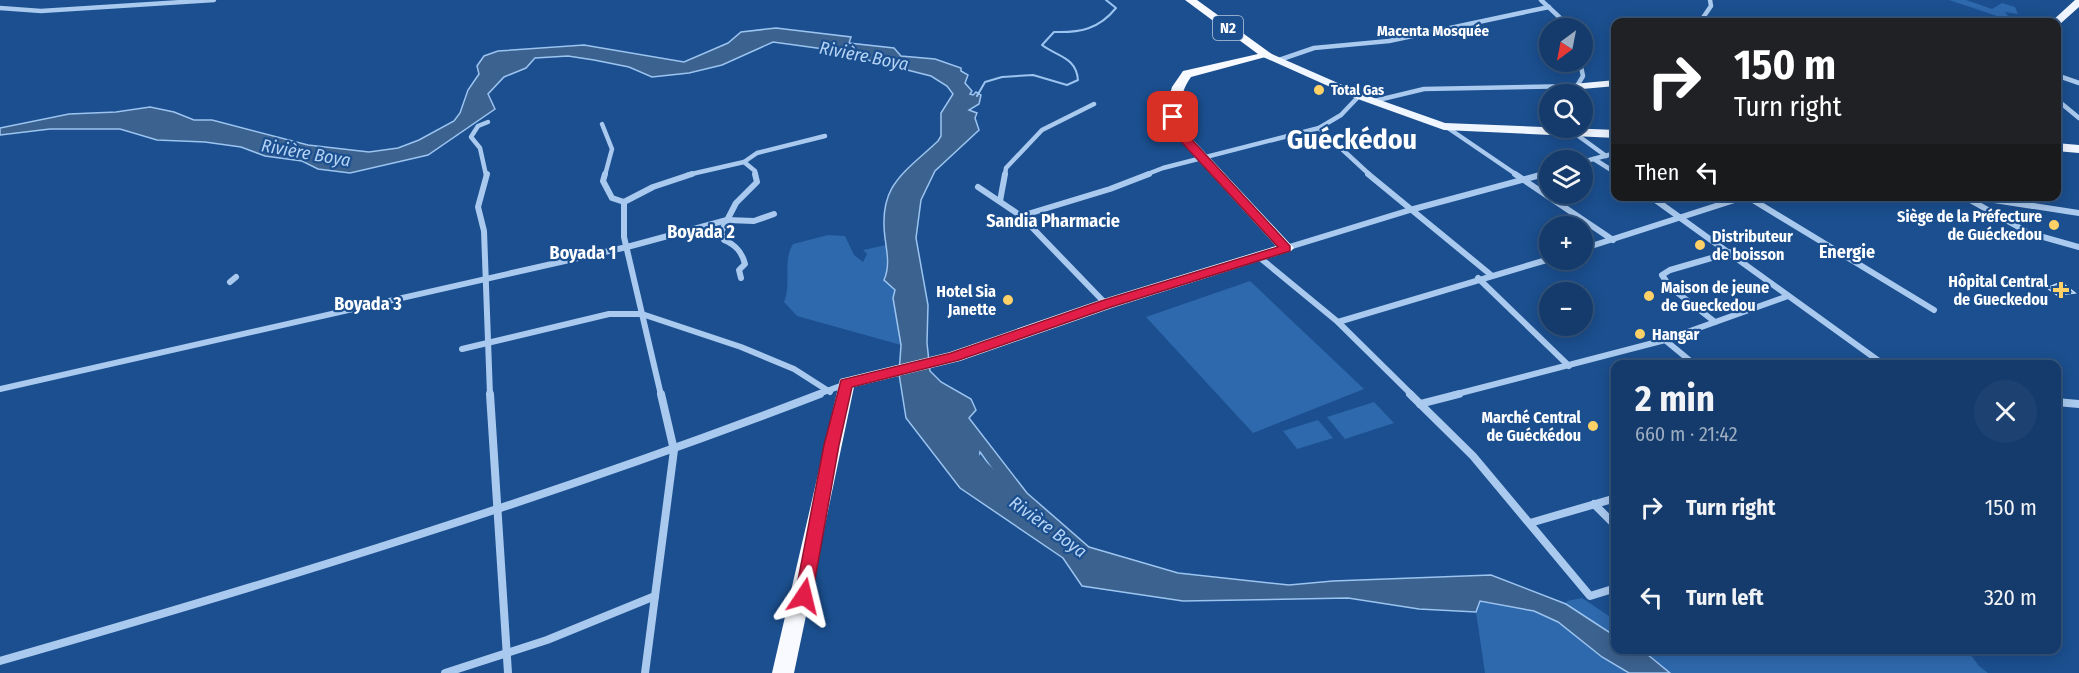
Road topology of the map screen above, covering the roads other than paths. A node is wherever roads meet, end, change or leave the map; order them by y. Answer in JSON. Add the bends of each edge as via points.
{"nodes":[{"id":1,"x":214,"y":0,"type":"edge"},
{"id":2,"x":1190,"y":0,"type":"edge"},
{"id":3,"x":1541,"y":0,"type":"edge"},
{"id":4,"x":1710,"y":0,"type":"edge"},
{"id":5,"x":2079,"y":2,"type":"edge"},
{"id":6,"x":1549,"y":7,"type":"junction"},
{"id":7,"x":0,"y":8,"type":"edge"},
{"id":8,"x":1561,"y":18,"type":"edge"},
{"id":9,"x":1703,"y":18,"type":"edge"},
{"id":10,"x":2061,"y":18,"type":"edge"},
{"id":11,"x":1273,"y":58,"type":"junction"},
{"id":12,"x":2061,"y":77,"type":"edge"},
{"id":13,"x":2079,"y":82,"type":"edge"},
{"id":14,"x":1611,"y":83,"type":"edge"},
{"id":15,"x":1593,"y":87,"type":"edge"},
{"id":16,"x":1539,"y":90,"type":"edge"},
{"id":17,"x":1359,"y":96,"type":"junction"},
{"id":18,"x":1374,"y":101,"type":"junction"},
{"id":19,"x":2061,"y":103,"type":"edge"},
{"id":20,"x":1094,"y":104,"type":"dead end"},
{"id":21,"x":2079,"y":118,"type":"edge"},
{"id":22,"x":488,"y":122,"type":"dead end"},
{"id":23,"x":602,"y":124,"type":"dead end"},
{"id":24,"x":1444,"y":126,"type":"junction"},
{"id":25,"x":1319,"y":128,"type":"junction"},
{"id":26,"x":1539,"y":128,"type":"edge"},
{"id":27,"x":1593,"y":131,"type":"edge"},
{"id":28,"x":1611,"y":133,"type":"edge"},
{"id":29,"x":825,"y":136,"type":"dead end"},
{"id":30,"x":1584,"y":138,"type":"edge"},
{"id":31,"x":2061,"y":147,"type":"edge"},
{"id":32,"x":2079,"y":148,"type":"edge"},
{"id":33,"x":1611,"y":154,"type":"edge"},
{"id":34,"x":1606,"y":156,"type":"junction"},
{"id":35,"x":1202,"y":158,"type":"junction"},
{"id":36,"x":1594,"y":159,"type":"joint"},
{"id":37,"x":744,"y":162,"type":"junction"},
{"id":38,"x":1611,"y":170,"type":"edge"},
{"id":39,"x":1539,"y":175,"type":"edge"},
{"id":40,"x":1526,"y":178,"type":"junction"},
{"id":41,"x":978,"y":187,"type":"dead end"},
{"id":42,"x":1000,"y":201,"type":"junction"},
{"id":43,"x":1658,"y":201,"type":"edge"},
{"id":44,"x":1734,"y":201,"type":"edge"},
{"id":45,"x":1754,"y":201,"type":"edge"},
{"id":46,"x":1974,"y":201,"type":"edge"},
{"id":47,"x":1999,"y":201,"type":"edge"},
{"id":48,"x":624,"y":202,"type":"junction"},
{"id":49,"x":1410,"y":210,"type":"junction"},
{"id":50,"x":2079,"y":213,"type":"edge"},
{"id":51,"x":774,"y":214,"type":"dead end"},
{"id":52,"x":1021,"y":216,"type":"junction"},
{"id":53,"x":1682,"y":217,"type":"junction"},
{"id":54,"x":727,"y":220,"type":"junction"},
{"id":55,"x":1613,"y":240,"type":"junction"},
{"id":56,"x":1593,"y":246,"type":"edge"},
{"id":57,"x":627,"y":247,"type":"junction"},
{"id":58,"x":2079,"y":247,"type":"edge"},
{"id":59,"x":1286,"y":248,"type":"junction"},
{"id":60,"x":1732,"y":252,"type":"junction"},
{"id":61,"x":1259,"y":257,"type":"junction"},
{"id":62,"x":1539,"y":262,"type":"edge"},
{"id":63,"x":1491,"y":275,"type":"junction"},
{"id":64,"x":236,"y":278,"type":"dead end"},
{"id":65,"x":484,"y":278,"type":"junction"},
{"id":66,"x":741,"y":278,"type":"dead end"},
{"id":67,"x":1478,"y":278,"type":"junction"},
{"id":68,"x":231,"y":282,"type":"dead end"},
{"id":69,"x":1788,"y":296,"type":"junction"},
{"id":70,"x":1106,"y":304,"type":"junction"},
{"id":71,"x":1934,"y":310,"type":"dead end"},
{"id":72,"x":642,"y":314,"type":"junction"},
{"id":73,"x":1338,"y":322,"type":"junction"},
{"id":74,"x":1715,"y":322,"type":"junction"},
{"id":75,"x":1665,"y":340,"type":"junction"},
{"id":76,"x":487,"y":343,"type":"junction"},
{"id":77,"x":462,"y":349,"type":"dead end"},
{"id":78,"x":1689,"y":360,"type":"edge"},
{"id":79,"x":1877,"y":360,"type":"edge"},
{"id":80,"x":1569,"y":366,"type":"junction"},
{"id":81,"x":838,"y":388,"type":"junction"},
{"id":82,"x":0,"y":389,"type":"edge"},
{"id":83,"x":2061,"y":402,"type":"edge"},
{"id":84,"x":1420,"y":404,"type":"junction"},
{"id":85,"x":2079,"y":404,"type":"edge"},
{"id":86,"x":674,"y":450,"type":"junction"},
{"id":87,"x":1611,"y":499,"type":"edge"},
{"id":88,"x":1594,"y":504,"type":"junction"},
{"id":89,"x":498,"y":505,"type":"junction"},
{"id":90,"x":1611,"y":521,"type":"edge"},
{"id":91,"x":1530,"y":523,"type":"junction"},
{"id":92,"x":1611,"y":590,"type":"edge"},
{"id":93,"x":655,"y":596,"type":"junction"},
{"id":94,"x":507,"y":655,"type":"junction"},
{"id":95,"x":0,"y":661,"type":"edge"},
{"id":96,"x":780,"y":672,"type":"edge"},
{"id":97,"x":445,"y":673,"type":"edge"},
{"id":98,"x":508,"y":673,"type":"edge"},
{"id":99,"x":645,"y":673,"type":"edge"}],
"edges":[{"from":1,"to":7,"type":"street","via":[[41,11]]},
{"from":2,"to":11,"type":"highway","number":"N2"},
{"from":3,"to":6,"type":"street"},
{"from":4,"to":9,"type":"street","via":[[1711,6]]},
{"from":5,"to":10,"type":"main road"},
{"from":6,"to":8,"type":"street"},
{"from":6,"to":11,"type":"street","via":[[1389,41],[1314,48]]},
{"from":11,"to":17,"type":"main road"},
{"from":11,"to":35,"type":"highway","number":"N2","via":[[1198,70],[1180,81],[1173,117],[1178,131]]},
{"from":12,"to":13,"type":"street"},
{"from":14,"to":15,"type":"main road"},
{"from":16,"to":18,"type":"street","via":[[1425,88],[1393,93]]},
{"from":17,"to":18,"type":"main road"},
{"from":17,"to":25,"type":"street","via":[[1341,115]]},
{"from":18,"to":24,"type":"main road"},
{"from":19,"to":21,"type":"street"},
{"from":20,"to":42,"type":"street","via":[[1042,130],[1006,168]]},
{"from":22,"to":65,"type":"street","via":[[478,126],[471,137],[480,148],[487,172],[478,207],[484,231]]},
{"from":23,"to":48,"type":"street","via":[[612,149],[603,181],[612,198]]},
{"from":24,"to":26,"type":"main road"},
{"from":24,"to":40,"type":"street"},
{"from":25,"to":35,"type":"street"},
{"from":25,"to":49,"type":"street"},
{"from":27,"to":28,"type":"main road"},
{"from":29,"to":37,"type":"street","via":[[757,153]]},
{"from":30,"to":34,"type":"street"},
{"from":31,"to":32,"type":"main road"},
{"from":33,"to":34,"type":"street"},
{"from":34,"to":36,"type":"street"},
{"from":35,"to":52,"type":"street"},
{"from":35,"to":59,"type":"highway","number":"N2"},
{"from":36,"to":38,"type":"street"},
{"from":37,"to":48,"type":"street","via":[[680,175],[646,188]]},
{"from":37,"to":54,"type":"street","via":[[755,171],[757,182],[736,203]]},
{"from":39,"to":40,"type":"street"},
{"from":40,"to":49,"type":"street"},
{"from":40,"to":55,"type":"street"},
{"from":41,"to":42,"type":"street"},
{"from":42,"to":52,"type":"street"},
{"from":43,"to":53,"type":"street"},
{"from":44,"to":53,"type":"street"},
{"from":45,"to":71,"type":"street"},
{"from":46,"to":58,"type":"street","via":[[2030,233]]},
{"from":47,"to":50,"type":"street"},
{"from":48,"to":57,"type":"street"},
{"from":49,"to":59,"type":"street"},
{"from":49,"to":63,"type":"street"},
{"from":51,"to":54,"type":"street","via":[[754,221]]},
{"from":52,"to":70,"type":"street"},
{"from":53,"to":55,"type":"street"},
{"from":53,"to":60,"type":"street"},
{"from":54,"to":57,"type":"street"},
{"from":54,"to":66,"type":"street","via":[[721,232],[724,240],[743,254]]},
{"from":55,"to":56,"type":"street"},
{"from":57,"to":65,"type":"street"},
{"from":57,"to":72,"type":"street"},
{"from":59,"to":61,"type":"highway"},
{"from":60,"to":69,"type":"street"},
{"from":60,"to":74,"type":"street","via":[[1662,275],[1670,287]]},
{"from":61,"to":70,"type":"highway"},
{"from":61,"to":73,"type":"street"},
{"from":62,"to":63,"type":"street"},
{"from":63,"to":67,"type":"street"},
{"from":64,"to":68,"type":"street"},
{"from":65,"to":76,"type":"street"},
{"from":65,"to":82,"type":"street"},
{"from":67,"to":73,"type":"street"},
{"from":67,"to":80,"type":"street"},
{"from":69,"to":74,"type":"street"},
{"from":69,"to":79,"type":"street"},
{"from":70,"to":81,"type":"highway","via":[[954,357]]},
{"from":72,"to":76,"type":"street","via":[[609,314]]},
{"from":72,"to":81,"type":"street","via":[[741,347]]},
{"from":72,"to":86,"type":"street"},
{"from":73,"to":84,"type":"street"},
{"from":74,"to":75,"type":"street"},
{"from":75,"to":78,"type":"street"},
{"from":75,"to":80,"type":"street"},
{"from":76,"to":77,"type":"street"},
{"from":76,"to":89,"type":"street"},
{"from":80,"to":84,"type":"street"},
{"from":81,"to":86,"type":"street"},
{"from":81,"to":96,"type":"highway","via":[[804,596]]},
{"from":83,"to":85,"type":"street"},
{"from":84,"to":91,"type":"street","via":[[1473,456]]},
{"from":86,"to":89,"type":"street"},
{"from":86,"to":93,"type":"street"},
{"from":87,"to":88,"type":"street"},
{"from":88,"to":90,"type":"street"},
{"from":88,"to":91,"type":"street"},
{"from":89,"to":94,"type":"street"},
{"from":89,"to":95,"type":"street","via":[[191,606]]},
{"from":91,"to":92,"type":"street","via":[[1590,596]]},
{"from":93,"to":94,"type":"street"},
{"from":93,"to":99,"type":"street"},
{"from":94,"to":97,"type":"street"},
{"from":94,"to":98,"type":"street"}]}
